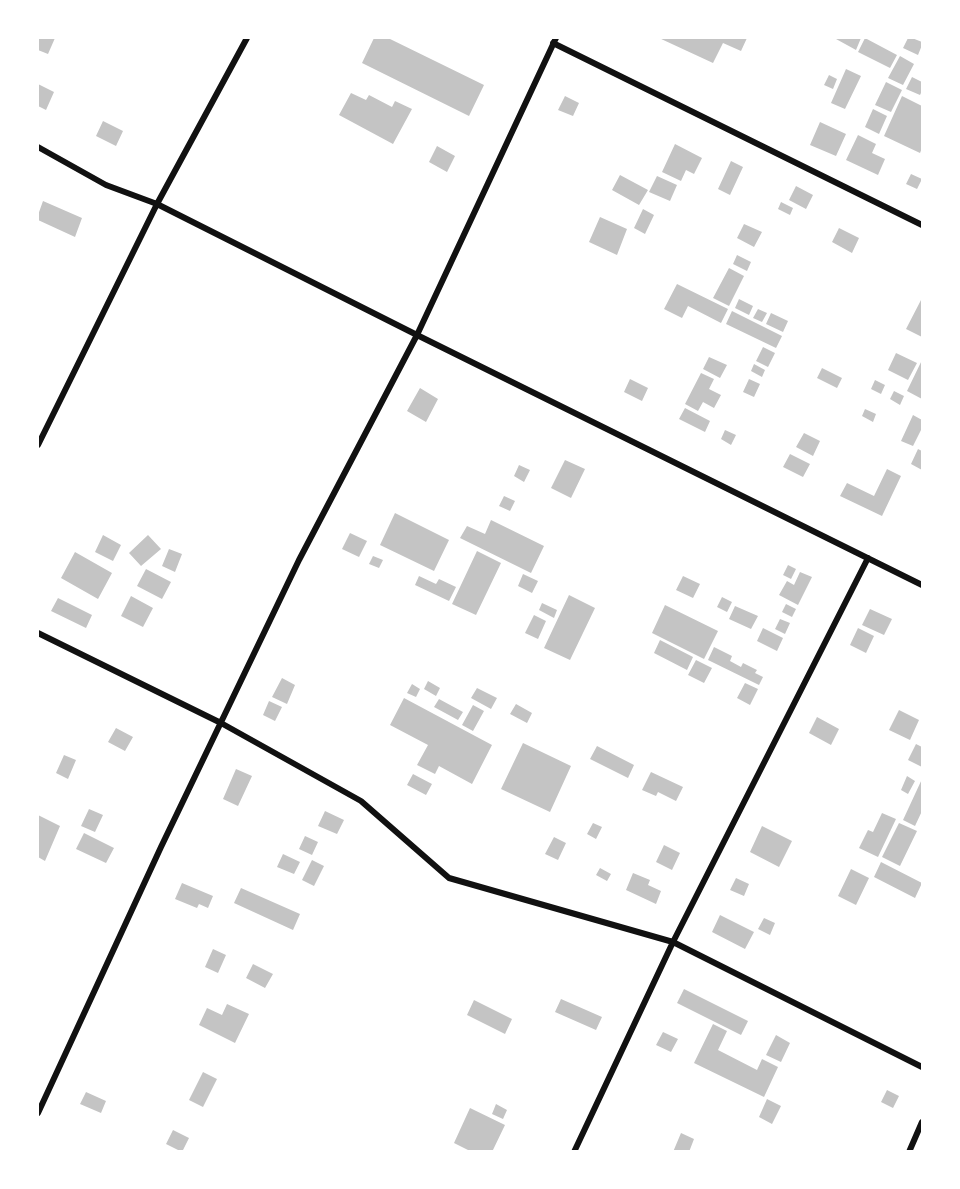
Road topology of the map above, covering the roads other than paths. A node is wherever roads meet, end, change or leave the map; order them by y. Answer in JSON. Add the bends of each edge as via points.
{"nodes":[{"id":1,"x":247,"y":38,"type":"edge"},
{"id":2,"x":554,"y":40,"type":"edge"},
{"id":3,"x":38,"y":147,"type":"edge"},
{"id":4,"x":157,"y":204,"type":"junction"},
{"id":5,"x":922,"y":225,"type":"edge"},
{"id":6,"x":417,"y":335,"type":"junction"},
{"id":7,"x":38,"y":445,"type":"edge"},
{"id":8,"x":868,"y":558,"type":"junction"},
{"id":9,"x":922,"y":585,"type":"edge"},
{"id":10,"x":38,"y":633,"type":"edge"},
{"id":11,"x":221,"y":723,"type":"junction"},
{"id":12,"x":673,"y":942,"type":"junction"},
{"id":13,"x":922,"y":1067,"type":"edge"},
{"id":14,"x":38,"y":1113,"type":"edge"},
{"id":15,"x":922,"y":1122,"type":"edge"},
{"id":16,"x":574,"y":1152,"type":"edge"},
{"id":17,"x":909,"y":1152,"type":"edge"}],
"edges":[{"from":1,"to":4,"type":"street"},
{"from":2,"to":5,"type":"street"},
{"from":2,"to":6,"type":"street"},
{"from":3,"to":4,"type":"street","via":[[106,185]]},
{"from":4,"to":6,"type":"street"},
{"from":4,"to":7,"type":"street"},
{"from":6,"to":8,"type":"street"},
{"from":6,"to":11,"type":"street","via":[[299,560]]},
{"from":8,"to":9,"type":"street"},
{"from":8,"to":12,"type":"street"},
{"from":10,"to":11,"type":"street"},
{"from":11,"to":12,"type":"street","via":[[361,801],[449,878]]},
{"from":11,"to":14,"type":"street"},
{"from":12,"to":13,"type":"street"},
{"from":12,"to":16,"type":"street"},
{"from":15,"to":17,"type":"street"}]}
